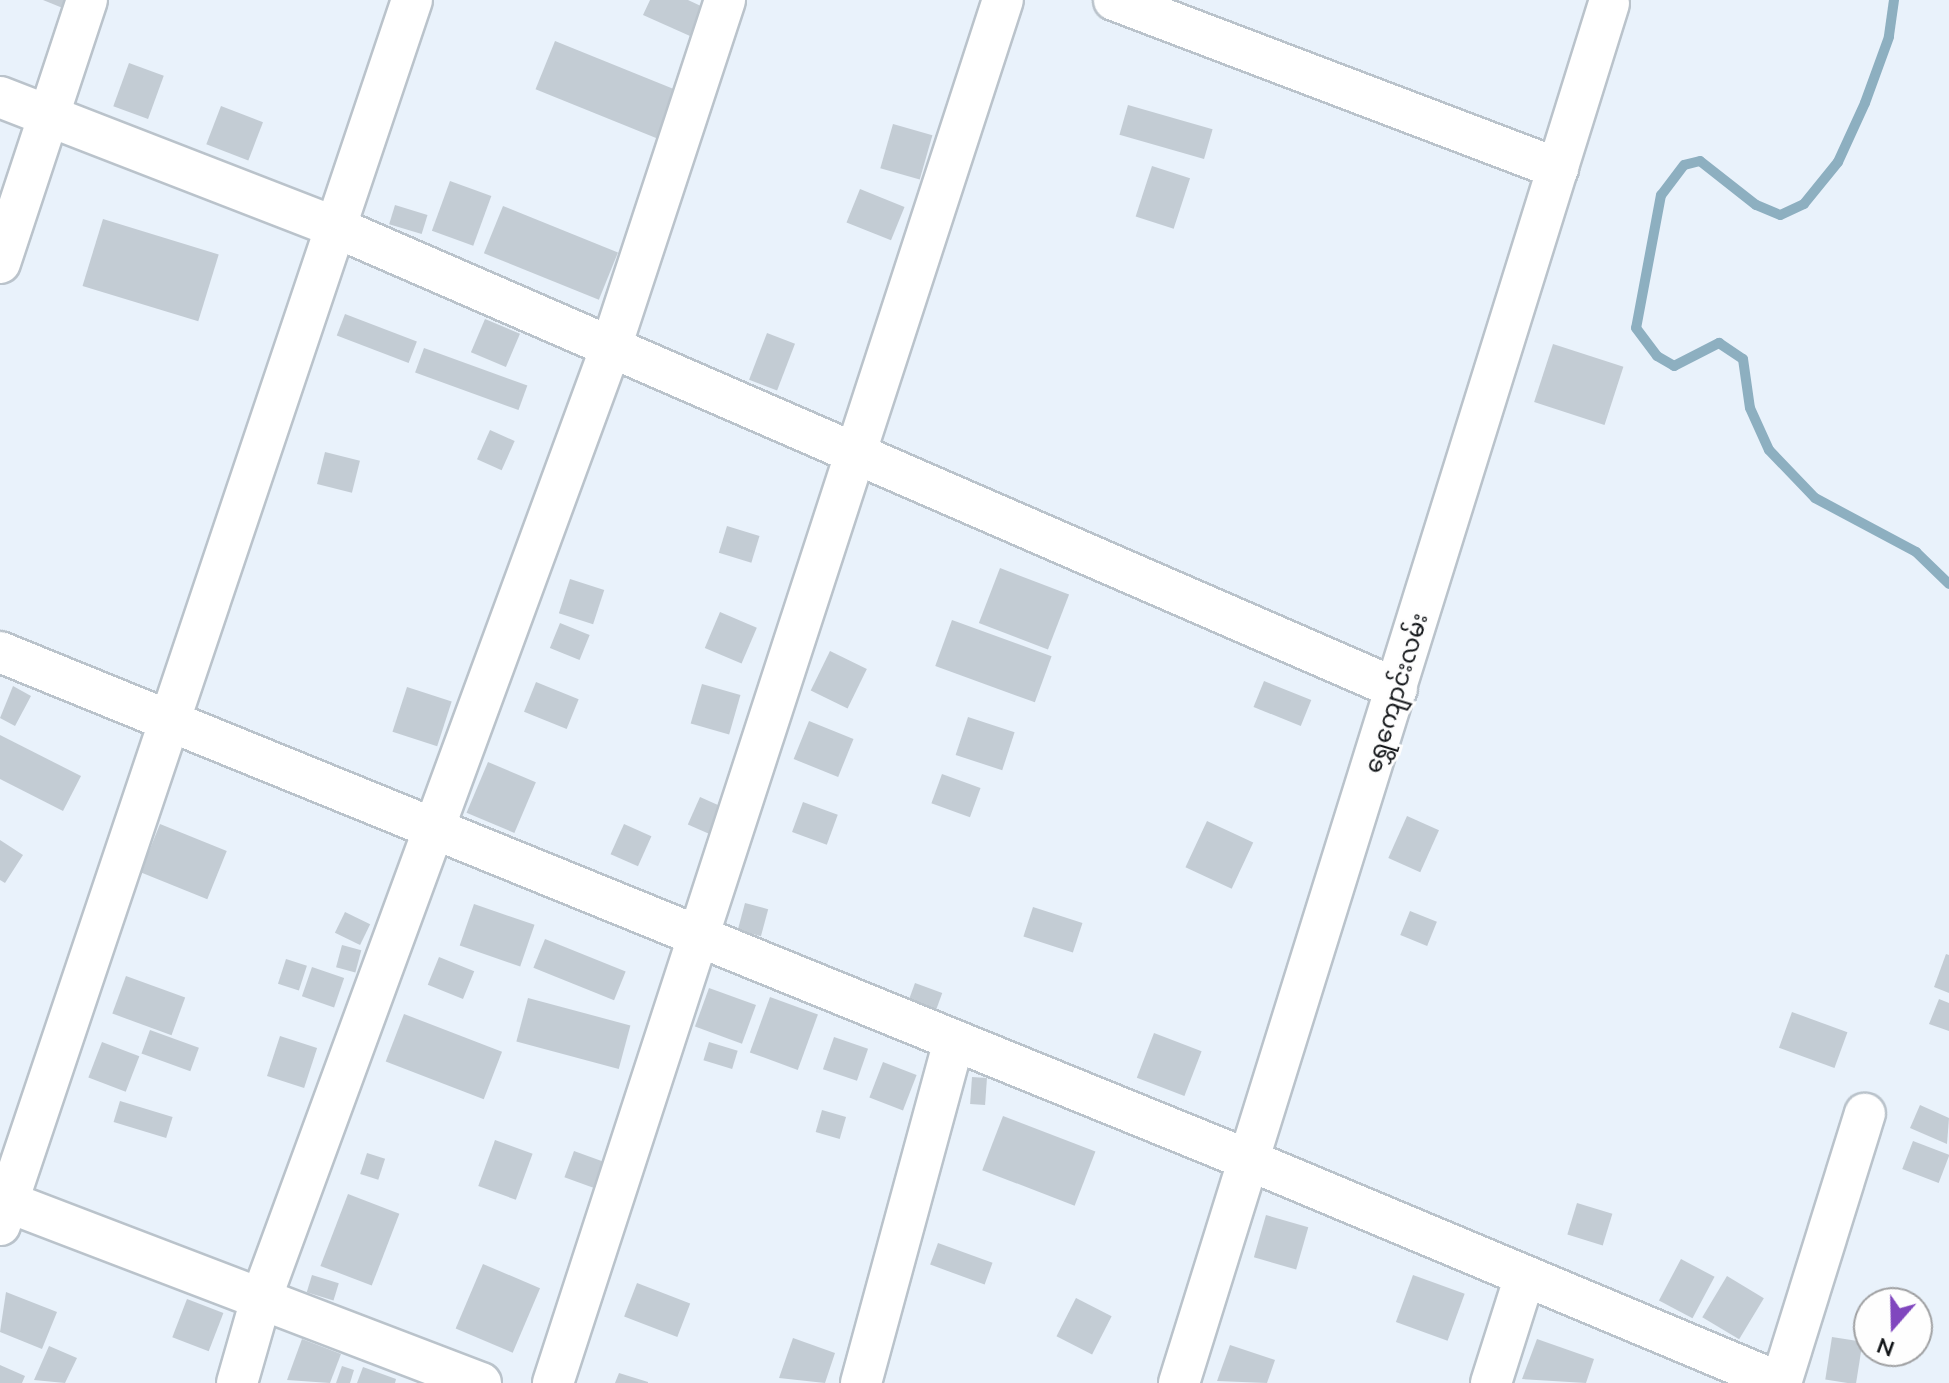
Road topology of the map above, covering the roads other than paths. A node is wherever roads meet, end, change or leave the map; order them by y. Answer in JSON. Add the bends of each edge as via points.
{"nodes":[{"id":1,"x":87,"y":0,"type":"edge"},
{"id":2,"x":412,"y":0,"type":"edge"},
{"id":3,"x":725,"y":0,"type":"edge"},
{"id":4,"x":1003,"y":0,"type":"edge"},
{"id":5,"x":1114,"y":0,"type":"edge"},
{"id":6,"x":1609,"y":3,"type":"dead end"},
{"id":7,"x":0,"y":97,"type":"edge"},
{"id":8,"x":49,"y":116,"type":"junction"},
{"id":9,"x":1558,"y":169,"type":"junction"},
{"id":10,"x":335,"y":227,"type":"junction"},
{"id":11,"x":0,"y":263,"type":"edge"},
{"id":12,"x":611,"y":347,"type":"junction"},
{"id":13,"x":859,"y":455,"type":"junction"},
{"id":14,"x":0,"y":652,"type":"edge"},
{"id":15,"x":1397,"y":689,"type":"junction"},
{"id":16,"x":170,"y":721,"type":"junction"},
{"id":17,"x":435,"y":828,"type":"junction"},
{"id":18,"x":698,"y":936,"type":"junction"},
{"id":19,"x":954,"y":1040,"type":"junction"},
{"id":20,"x":1865,"y":1114,"type":"dead end"},
{"id":21,"x":1251,"y":1161,"type":"junction"},
{"id":22,"x":3,"y":1209,"type":"edge"},
{"id":23,"x":1525,"y":1276,"type":"junction"},
{"id":24,"x":262,"y":1296,"type":"junction"},
{"id":25,"x":237,"y":1383,"type":"edge"},
{"id":26,"x":481,"y":1383,"type":"edge"},
{"id":27,"x":553,"y":1383,"type":"edge"},
{"id":28,"x":861,"y":1383,"type":"edge"},
{"id":29,"x":1179,"y":1383,"type":"edge"},
{"id":30,"x":1491,"y":1383,"type":"edge"},
{"id":31,"x":1781,"y":1383,"type":"edge"}],
"edges":[{"from":1,"to":8,"type":"street"},
{"from":2,"to":10,"type":"street"},
{"from":3,"to":12,"type":"street"},
{"from":4,"to":13,"type":"street"},
{"from":5,"to":9,"type":"street"},
{"from":6,"to":9,"type":"street","name":"ရွှေကျောင်းလမ်း"},
{"from":7,"to":8,"type":"street"},
{"from":8,"to":10,"type":"street"},
{"from":8,"to":11,"type":"street"},
{"from":9,"to":15,"type":"street","name":"ရွှေကျောင်းလမ်း"},
{"from":10,"to":12,"type":"street"},
{"from":10,"to":16,"type":"street"},
{"from":12,"to":13,"type":"street"},
{"from":12,"to":17,"type":"street"},
{"from":13,"to":15,"type":"street"},
{"from":13,"to":18,"type":"street"},
{"from":14,"to":16,"type":"street"},
{"from":15,"to":21,"type":"street","name":"ရွှေကျောင်းလမ်း"},
{"from":16,"to":17,"type":"street"},
{"from":16,"to":22,"type":"street"},
{"from":17,"to":18,"type":"street"},
{"from":17,"to":24,"type":"street"},
{"from":18,"to":19,"type":"street"},
{"from":18,"to":27,"type":"street"},
{"from":19,"to":21,"type":"street"},
{"from":19,"to":28,"type":"street"},
{"from":20,"to":31,"type":"street"},
{"from":21,"to":23,"type":"street"},
{"from":21,"to":29,"type":"street","name":"ရွှေကျောင်းလမ်း"},
{"from":22,"to":24,"type":"street"},
{"from":23,"to":30,"type":"street"},
{"from":23,"to":31,"type":"street"},
{"from":24,"to":25,"type":"street"},
{"from":24,"to":26,"type":"street"}]}
